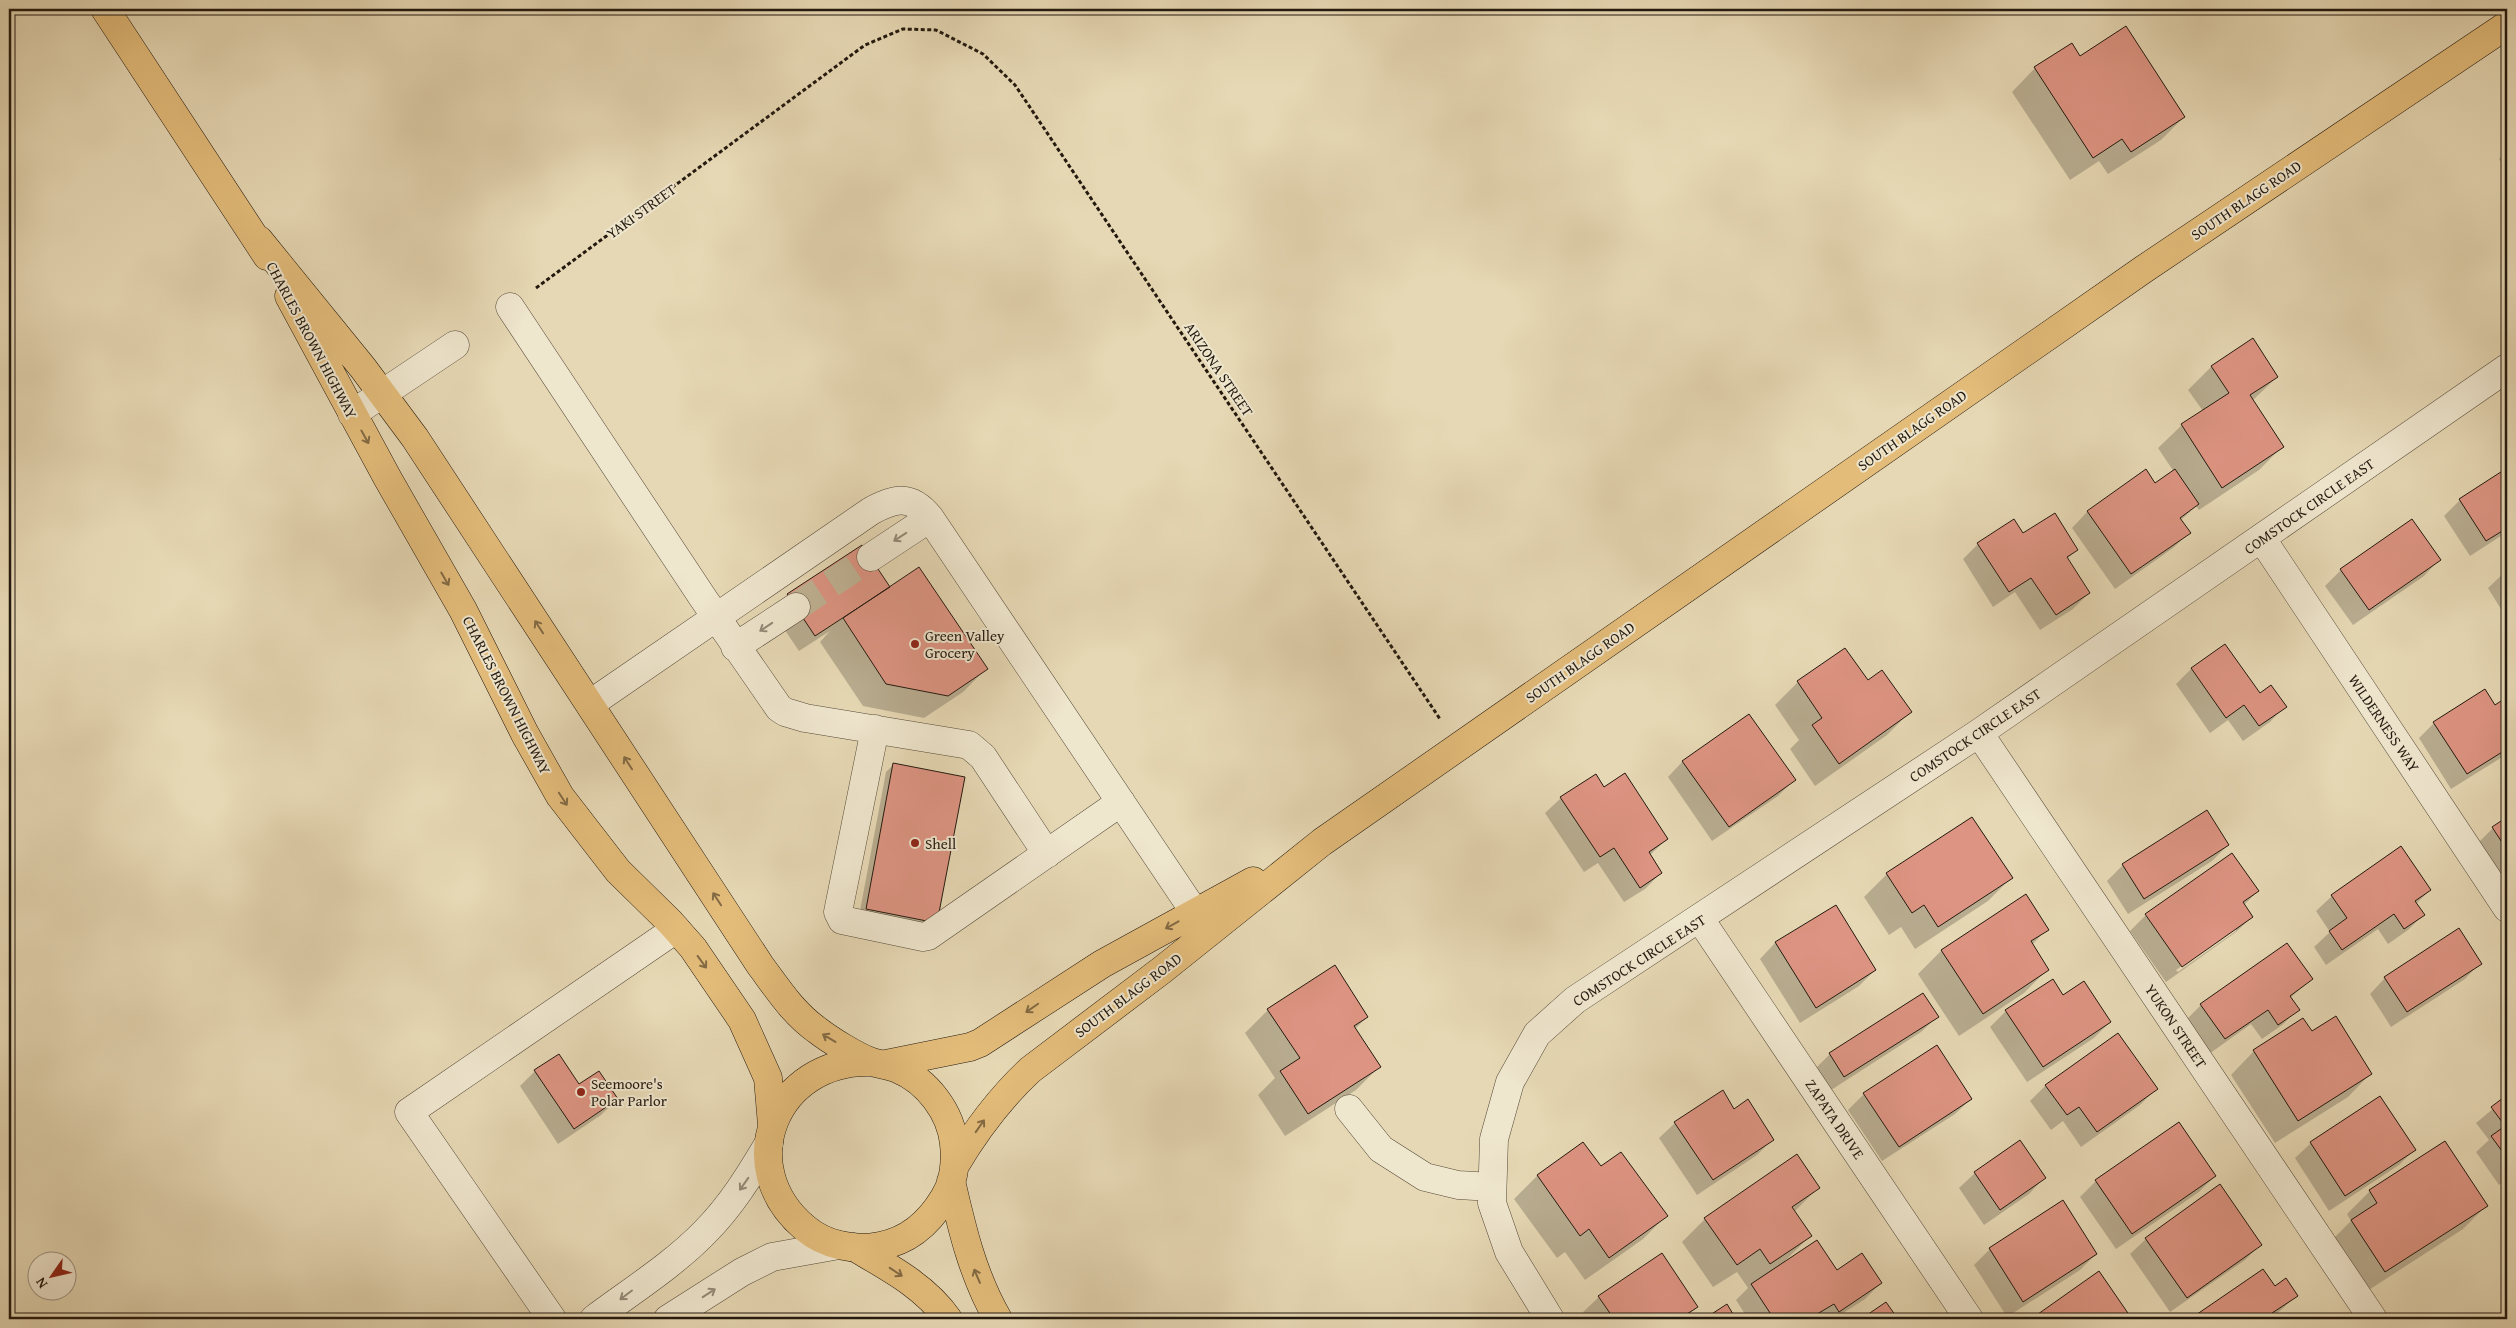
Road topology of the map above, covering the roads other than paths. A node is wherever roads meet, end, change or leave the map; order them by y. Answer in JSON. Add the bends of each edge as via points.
{"nodes":[{"id":1,"x":105,"y":9,"type":"edge"},
{"id":2,"x":2507,"y":25,"type":"edge"},
{"id":3,"x":259,"y":240,"type":"junction"},
{"id":4,"x":510,"y":307,"type":"road end"},
{"id":5,"x":454,"y":344,"type":"dead end"},
{"id":6,"x":2507,"y":368,"type":"edge"},
{"id":7,"x":382,"y":393,"type":"junction"},
{"id":8,"x":352,"y":414,"type":"junction"},
{"id":9,"x":930,"y":518,"type":"junction"},
{"id":10,"x":2262,"y":538,"type":"junction"},
{"id":11,"x":871,"y":557,"type":"tunnel mouth"},
{"id":12,"x":796,"y":607,"type":"tunnel mouth"},
{"id":13,"x":716,"y":618,"type":"junction"},
{"id":14,"x":736,"y":647,"type":"junction"},
{"id":15,"x":590,"y":704,"type":"junction"},
{"id":16,"x":875,"y":729,"type":"junction"},
{"id":17,"x":1979,"y":734,"type":"junction"},
{"id":18,"x":1121,"y":802,"type":"junction"},
{"id":19,"x":1047,"y":854,"type":"junction"},
{"id":20,"x":2507,"y":908,"type":"edge"},
{"id":21,"x":1700,"y":919,"type":"junction"},
{"id":22,"x":1202,"y":923,"type":"junction"},
{"id":23,"x":676,"y":929,"type":"junction"},
{"id":24,"x":879,"y":1063,"type":"junction"},
{"id":25,"x":1349,"y":1110,"type":"dead end"},
{"id":26,"x":771,"y":1136,"type":"junction"},
{"id":27,"x":952,"y":1174,"type":"junction"},
{"id":28,"x":1492,"y":1187,"type":"junction"},
{"id":29,"x":846,"y":1246,"type":"junction"},
{"id":30,"x":552,"y":1319,"type":"edge"},
{"id":31,"x":594,"y":1319,"type":"edge"},
{"id":32,"x":668,"y":1319,"type":"edge"},
{"id":33,"x":948,"y":1319,"type":"edge"},
{"id":34,"x":998,"y":1319,"type":"edge"},
{"id":35,"x":1550,"y":1319,"type":"edge"},
{"id":36,"x":1969,"y":1319,"type":"edge"},
{"id":37,"x":2373,"y":1319,"type":"edge"}],
"edges":[{"from":1,"to":3,"type":"main road","name":"CHARLES BROWN HIGHWAY"},
{"from":2,"to":22,"type":"main road","name":"SOUTH BLAGG ROAD","via":[[2144,269]]},
{"from":3,"to":7,"type":"main road","name":"CHARLES BROWN HIGHWAY"},
{"from":3,"to":8,"type":"main road","name":"CHARLES BROWN HIGHWAY"},
{"from":4,"to":13,"type":"street"},
{"from":5,"to":7,"type":"street"},
{"from":6,"to":10,"type":"street","name":"COMSTOCK CIRCLE EAST"},
{"from":7,"to":8,"type":"street"},
{"from":15,"to":7,"type":"main road","name":"CHARLES BROWN HIGHWAY","one_way":true,"via":[[438,472]]},
{"from":8,"to":23,"type":"main road","name":"CHARLES BROWN HIGHWAY","one_way":true,"via":[[467,618],[560,796],[618,871]]},
{"from":9,"to":11,"type":"street","one_way":true},
{"from":9,"to":13,"type":"street","via":[[919,505],[908,501],[885,503]]},
{"from":9,"to":18,"type":"street"},
{"from":10,"to":17,"type":"street","name":"COMSTOCK CIRCLE EAST"},
{"from":10,"to":20,"type":"street","name":"WILDERNESS WAY"},
{"from":12,"to":14,"type":"street","one_way":true},
{"from":13,"to":14,"type":"street"},
{"from":13,"to":15,"type":"street"},
{"from":14,"to":16,"type":"street","via":[[774,702],[785,712]]},
{"from":24,"to":15,"type":"main road","name":"CHARLES BROWN HIGHWAY","one_way":true,"via":[[817,1030],[788,1003]]},
{"from":16,"to":19,"type":"street","via":[[969,745],[978,751]]},
{"from":16,"to":19,"type":"street","via":[[838,912],[840,919],[924,937]]},
{"from":17,"to":21,"type":"street","name":"COMSTOCK CIRCLE EAST"},
{"from":17,"to":37,"type":"street","name":"YUKON STREET"},
{"from":18,"to":19,"type":"street"},
{"from":18,"to":22,"type":"street"},
{"from":21,"to":28,"type":"street","name":"COMSTOCK CIRCLE EAST","via":[[1575,1000],[1537,1034],[1510,1082],[1494,1139]]},
{"from":21,"to":36,"type":"street","name":"ZAPATA DRIVE"},
{"from":22,"to":24,"type":"main road","name":"SOUTH BLAGG ROAD","one_way":true,"via":[[1102,964],[980,1043]]},
{"from":27,"to":22,"type":"main road","name":"SOUTH BLAGG ROAD","one_way":true,"via":[[979,1126],[1010,1088]]},
{"from":23,"to":26,"type":"main road","name":"CHARLES BROWN HIGHWAY","one_way":true,"via":[[726,995],[752,1040],[770,1086]]},
{"from":23,"to":30,"type":"street","via":[[410,1112]]},
{"from":24,"to":26,"type":"main road","name":"SOUTH BLAGG ROAD","via":[[841,1063],[814,1074],[801,1083],[782,1105]]},
{"from":24,"to":27,"type":"main road","name":"CHARLES BROWN HIGHWAY","via":[[900,1069],[935,1097],[943,1109],[953,1137]]},
{"from":25,"to":28,"type":"street","via":[[1381,1149],[1425,1177],[1458,1185]]},
{"from":26,"to":29,"type":"main road","name":"CHARLES BROWN HIGHWAY","via":[[769,1166],[786,1210],[810,1232]]},
{"from":26,"to":31,"type":"street","one_way":true,"via":[[746,1181],[705,1232]]},
{"from":27,"to":29,"type":"main road","name":"SOUTH BLAGG ROAD","via":[[937,1209],[915,1232],[886,1245]]},
{"from":34,"to":27,"type":"main road","one_way":true,"via":[[975,1272],[964,1237]]},
{"from":28,"to":35,"type":"street","name":"COMSTOCK CIRCLE EAST","via":[[1492,1202],[1509,1252]]},
{"from":32,"to":29,"type":"street","one_way":true,"via":[[764,1261],[779,1255]]},
{"from":29,"to":33,"type":"main road","one_way":true,"via":[[888,1268],[931,1298]]}]}
